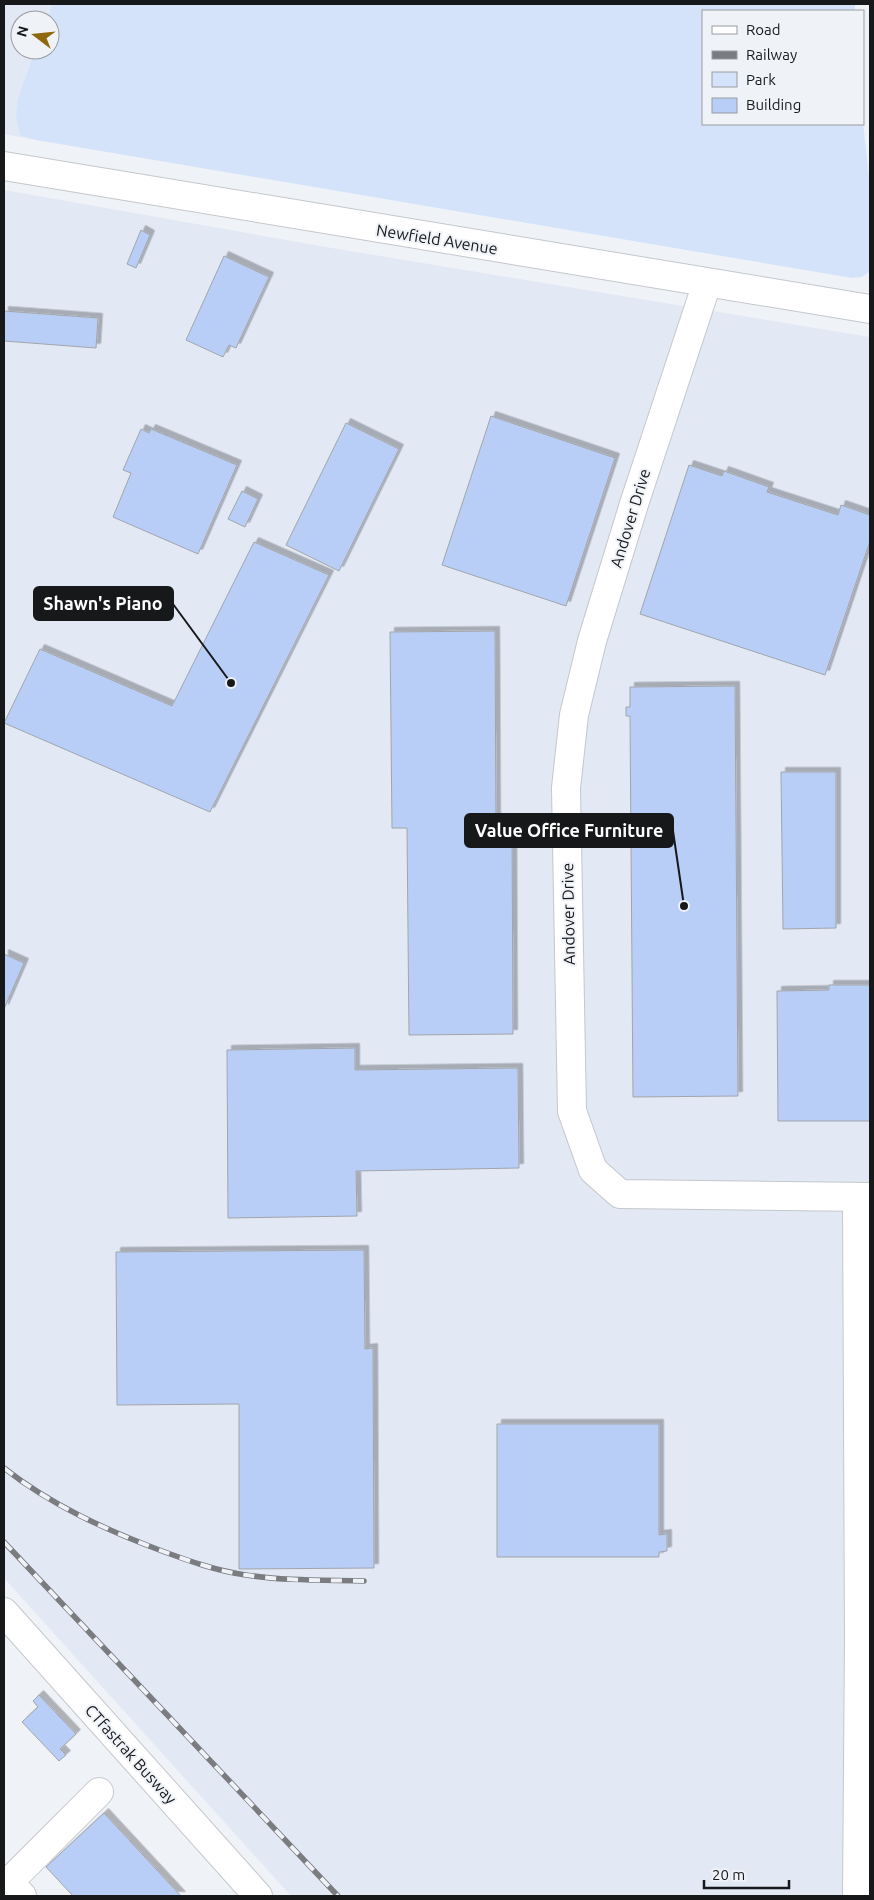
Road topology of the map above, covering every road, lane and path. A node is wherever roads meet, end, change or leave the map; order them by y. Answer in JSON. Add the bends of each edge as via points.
{"nodes":[{"id":1,"x":4,"y":166,"type":"edge"},
{"id":2,"x":707,"y":283,"type":"junction"},
{"id":3,"x":870,"y":309,"type":"edge"},
{"id":4,"x":864,"y":1197,"type":"edge"},
{"id":5,"x":4,"y":1612,"type":"edge"},
{"id":6,"x":864,"y":1639,"type":"edge"},
{"id":7,"x":99,"y":1792,"type":"dead end"},
{"id":8,"x":22,"y":1896,"type":"edge"},
{"id":9,"x":258,"y":1896,"type":"edge"},
{"id":10,"x":857,"y":1896,"type":"edge"}],
"edges":[{"from":1,"to":2,"type":"street","name":"Newfield Avenue"},
{"from":2,"to":3,"type":"street","name":"Newfield Avenue"},
{"from":2,"to":4,"type":"street","name":"Andover Drive","via":[[592,641],[574,715],[566,788],[572,1111],[593,1170],[620,1194]]},
{"from":4,"to":6,"type":"street"},
{"from":5,"to":9,"type":"street","name":"CTfastrak Busway"},
{"from":6,"to":10,"type":"street"},
{"from":7,"to":8,"type":"street","via":[[9,1882]]}]}
